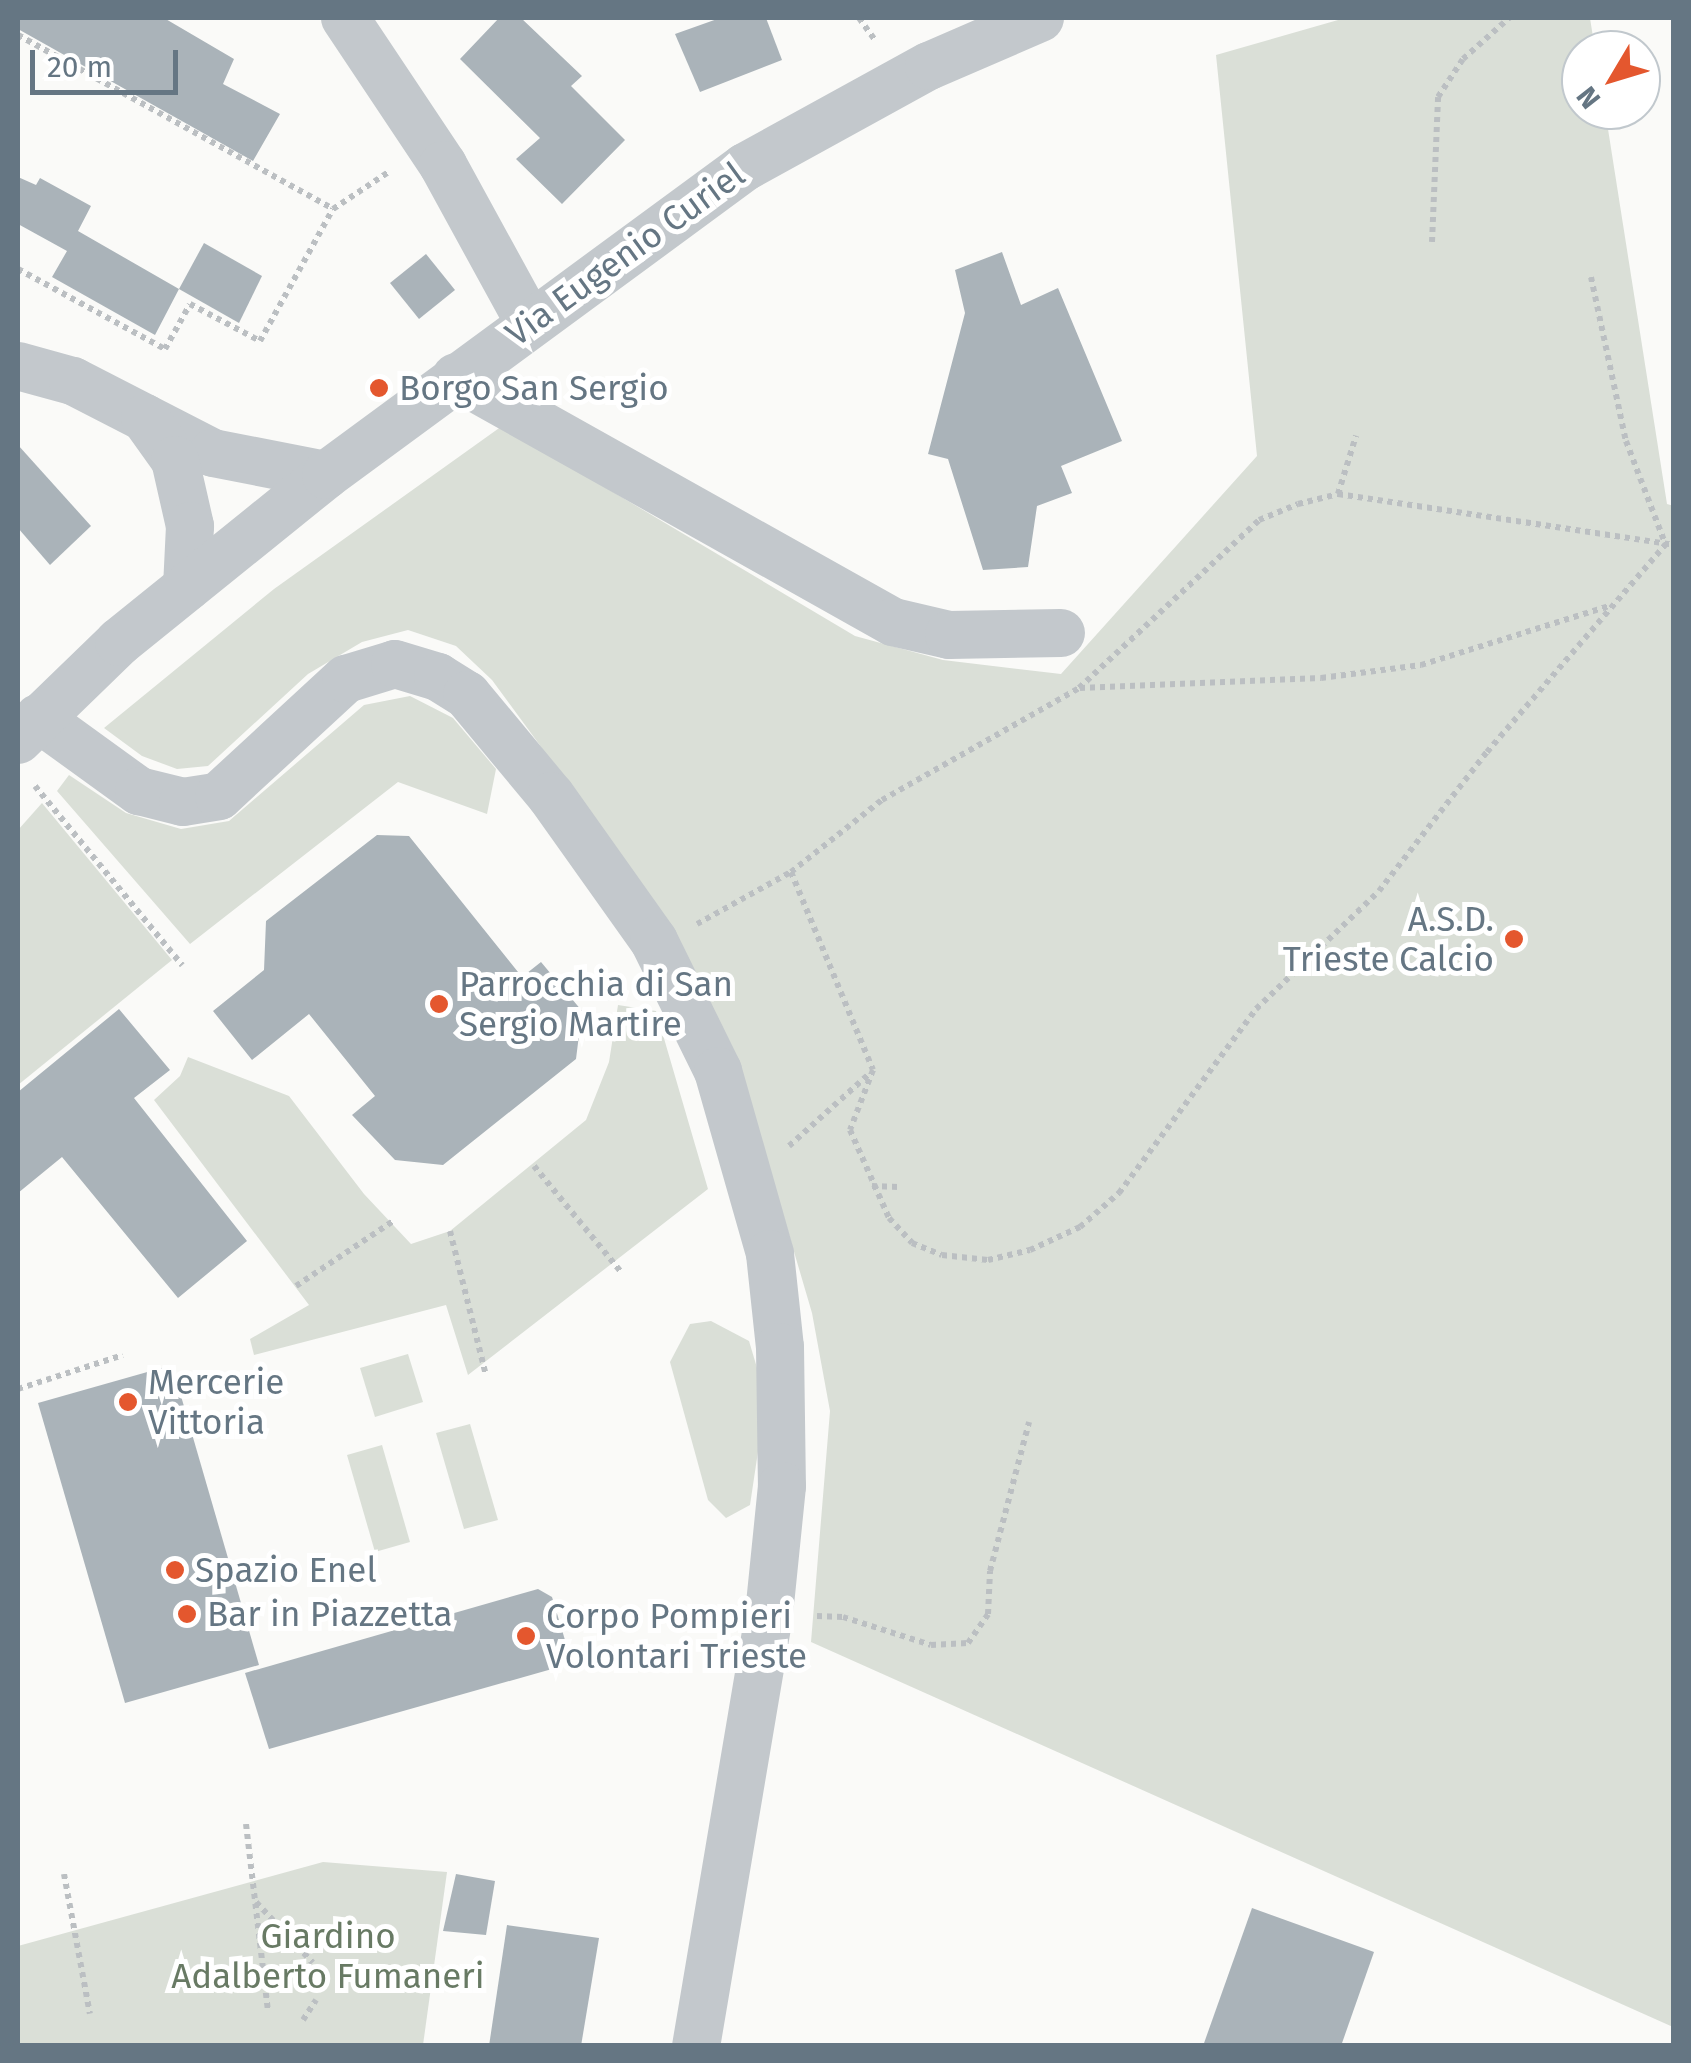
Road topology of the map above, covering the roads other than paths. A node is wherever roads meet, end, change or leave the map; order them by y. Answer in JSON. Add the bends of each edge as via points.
{"nodes":[{"id":1,"x":345,"y":18,"type":"edge"},
{"id":2,"x":1040,"y":18,"type":"edge"},
{"id":3,"x":528,"y":322,"type":"junction"},
{"id":4,"x":18,"y":366,"type":"edge"},
{"id":5,"x":456,"y":376,"type":"junction"},
{"id":6,"x":144,"y":418,"type":"junction"},
{"id":7,"x":326,"y":475,"type":"junction"},
{"id":8,"x":187,"y":587,"type":"junction"},
{"id":9,"x":1061,"y":634,"type":"dead end"},
{"id":10,"x":29,"y":746,"type":"edge"},
{"id":11,"x":696,"y":2046,"type":"edge"}],
"edges":[{"from":1,"to":3,"type":"street","via":[[429,146]]},
{"from":2,"to":3,"type":"street","name":"Via Eugenio Curiel","via":[[930,66],[746,167]]},
{"from":3,"to":5,"type":"street","name":"Via Eugenio Curiel"},
{"from":4,"to":6,"type":"street","via":[[73,381]]},
{"from":5,"to":7,"type":"street","name":"Via Eugenio Curiel"},
{"from":5,"to":9,"type":"street","via":[[894,622],[948,636]]},
{"from":6,"to":7,"type":"street","via":[[213,453]]},
{"from":6,"to":8,"type":"street","via":[[175,460],[190,526]]},
{"from":7,"to":8,"type":"street","name":"Via Eugenio Curiel"},
{"from":8,"to":10,"type":"street","name":"Via Eugenio Curiel"},
{"from":10,"to":11,"type":"street","via":[[140,791],[183,802],[219,796],[346,679],[396,664],[467,694],[551,796],[654,941],[718,1071],[770,1254],[780,1348],[782,1486],[769,1616]]}]}
